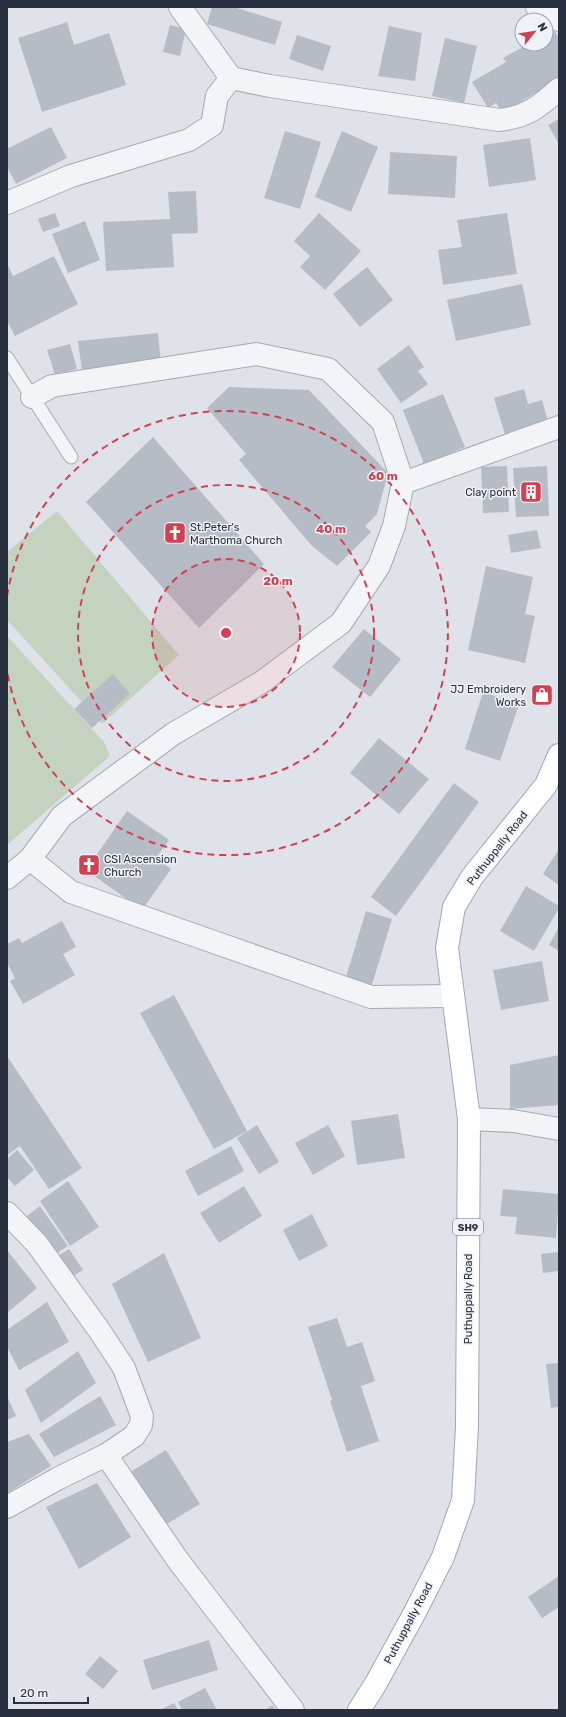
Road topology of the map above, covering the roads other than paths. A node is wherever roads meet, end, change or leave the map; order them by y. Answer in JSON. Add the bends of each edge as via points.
{"nodes":[{"id":1,"x":180,"y":7,"type":"edge"},
{"id":2,"x":537,"y":7,"type":"edge"},
{"id":3,"x":559,"y":20,"type":"edge"},
{"id":4,"x":230,"y":78,"type":"junction"},
{"id":5,"x":559,"y":89,"type":"edge"},
{"id":6,"x":7,"y":203,"type":"edge"},
{"id":7,"x":7,"y":358,"type":"edge"},
{"id":8,"x":32,"y":397,"type":"junction"},
{"id":9,"x":559,"y":426,"type":"edge"},
{"id":10,"x":71,"y":457,"type":"dead end"},
{"id":11,"x":403,"y":483,"type":"junction"},
{"id":12,"x":559,"y":756,"type":"edge"},
{"id":13,"x":30,"y":859,"type":"junction"},
{"id":14,"x":7,"y":878,"type":"edge"},
{"id":15,"x":453,"y":996,"type":"junction"},
{"id":16,"x":469,"y":1119,"type":"junction"},
{"id":17,"x":559,"y":1129,"type":"edge"},
{"id":18,"x":7,"y":1213,"type":"edge"},
{"id":19,"x":106,"y":1455,"type":"junction"},
{"id":20,"x":7,"y":1507,"type":"edge"},
{"id":21,"x":293,"y":1710,"type":"edge"},
{"id":22,"x":359,"y":1710,"type":"edge"}],
"edges":[{"from":1,"to":4,"type":"street"},
{"from":2,"to":3,"type":"street"},
{"from":4,"to":5,"type":"street","via":[[500,120],[516,118],[532,111]]},
{"from":4,"to":6,"type":"street","via":[[217,96],[212,125],[190,140],[71,176]]},
{"from":7,"to":8,"type":"lane"},
{"from":8,"to":10,"type":"lane"},
{"from":8,"to":11,"type":"street","via":[[52,386],[256,354],[328,369],[383,422]]},
{"from":9,"to":11,"type":"street"},
{"from":11,"to":13,"type":"street","via":[[394,526],[379,566],[341,623],[262,682],[173,734],[62,816]]},
{"from":12,"to":15,"type":"main road","name":"Puthuppally Road","number":"SH9","via":[[546,785],[472,877],[454,907],[447,948]]},
{"from":13,"to":14,"type":"street"},
{"from":13,"to":15,"type":"street","via":[[71,892],[371,997]]},
{"from":15,"to":16,"type":"main road","name":"Puthuppally Road","number":"SH9"},
{"from":16,"to":17,"type":"street","via":[[513,1121]]},
{"from":16,"to":22,"type":"main road","name":"Puthuppally Road","number":"SH9","via":[[467,1426],[463,1500],[443,1557]]},
{"from":18,"to":19,"type":"street","via":[[37,1244],[99,1330],[124,1368],[139,1404],[141,1425],[134,1436]]},
{"from":19,"to":20,"type":"street"},
{"from":19,"to":21,"type":"street","via":[[177,1558]]}]}
